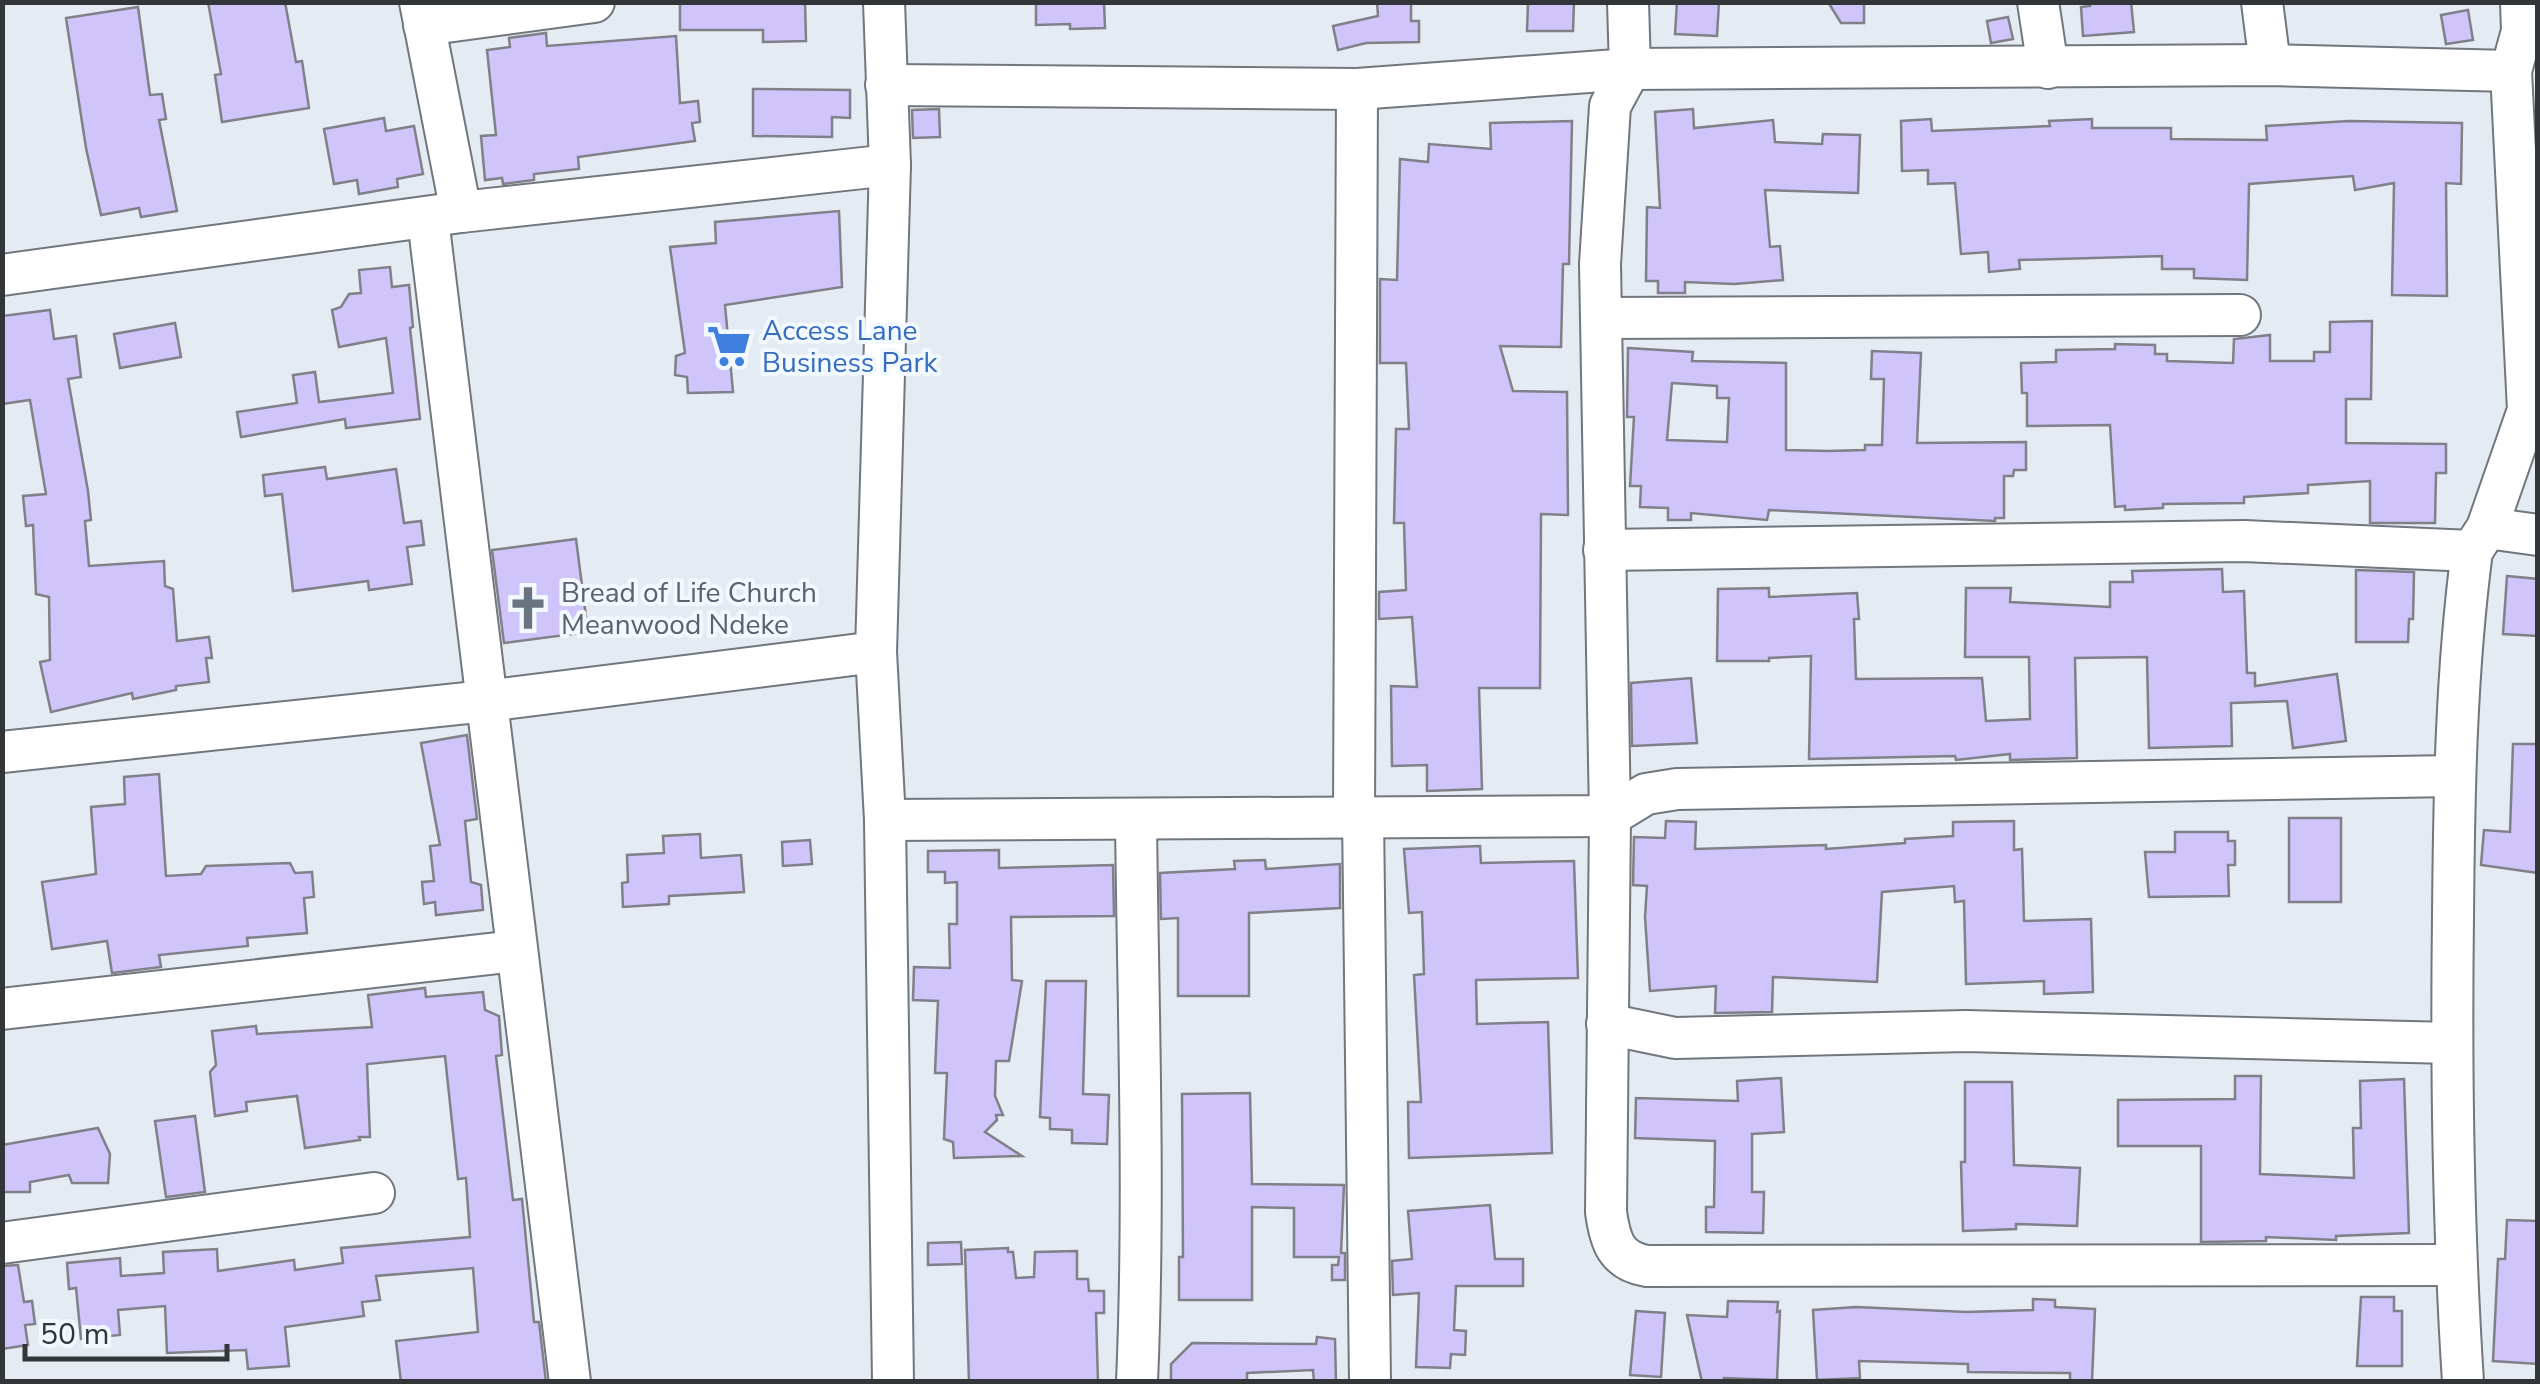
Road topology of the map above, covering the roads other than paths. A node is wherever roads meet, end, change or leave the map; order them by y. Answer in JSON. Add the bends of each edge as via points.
{"nodes":[{"id":1,"x":594,"y":2,"type":"edge"},
{"id":2,"x":884,"y":2,"type":"edge"},
{"id":3,"x":1628,"y":2,"type":"edge"},
{"id":4,"x":2038,"y":2,"type":"edge"},
{"id":5,"x":2262,"y":2,"type":"edge"},
{"id":6,"x":2521,"y":2,"type":"edge"},
{"id":7,"x":422,"y":14,"type":"edge"},
{"id":8,"x":2270,"y":65,"type":"junction"},
{"id":9,"x":2048,"y":68,"type":"junction"},
{"id":10,"x":1630,"y":70,"type":"junction"},
{"id":11,"x":2512,"y":71,"type":"junction"},
{"id":12,"x":886,"y":86,"type":"junction"},
{"id":13,"x":1358,"y":89,"type":"junction"},
{"id":14,"x":890,"y":166,"type":"junction"},
{"id":15,"x":444,"y":215,"type":"junction"},
{"id":16,"x":2,"y":275,"type":"edge"},
{"id":17,"x":2240,"y":315,"type":"dead end"},
{"id":18,"x":1601,"y":318,"type":"junction"},
{"id":19,"x":2527,"y":443,"type":"edge"},
{"id":20,"x":2538,"y":535,"type":"edge"},
{"id":21,"x":2479,"y":539,"type":"junction"},
{"id":22,"x":1604,"y":550,"type":"junction"},
{"id":23,"x":876,"y":652,"type":"junction"},
{"id":24,"x":486,"y":701,"type":"junction"},
{"id":25,"x":2,"y":752,"type":"edge"},
{"id":26,"x":2454,"y":776,"type":"junction"},
{"id":27,"x":1358,"y":815,"type":"junction"},
{"id":28,"x":1610,"y":816,"type":"junction"},
{"id":29,"x":885,"y":820,"type":"junction"},
{"id":30,"x":1136,"y":820,"type":"junction"},
{"id":31,"x":515,"y":951,"type":"junction"},
{"id":32,"x":2,"y":1009,"type":"edge"},
{"id":33,"x":1607,"y":1024,"type":"junction"},
{"id":34,"x":2451,"y":1043,"type":"junction"},
{"id":35,"x":374,"y":1193,"type":"dead end"},
{"id":36,"x":2,"y":1243,"type":"edge"},
{"id":37,"x":2455,"y":1265,"type":"junction"},
{"id":38,"x":570,"y":1382,"type":"edge"},
{"id":39,"x":892,"y":1382,"type":"edge"},
{"id":40,"x":1136,"y":1382,"type":"edge"},
{"id":41,"x":1370,"y":1382,"type":"edge"},
{"id":42,"x":2463,"y":1382,"type":"edge"}],
"edges":[{"from":1,"to":7,"type":"street"},
{"from":2,"to":12,"type":"street"},
{"from":3,"to":10,"type":"street"},
{"from":4,"to":9,"type":"street"},
{"from":5,"to":8,"type":"street"},
{"from":6,"to":11,"type":"street"},
{"from":7,"to":15,"type":"street"},
{"from":8,"to":9,"type":"street"},
{"from":8,"to":11,"type":"street"},
{"from":9,"to":10,"type":"street"},
{"from":10,"to":13,"type":"street"},
{"from":10,"to":18,"type":"street","via":[[1610,106]]},
{"from":11,"to":19,"type":"street"},
{"from":12,"to":13,"type":"street"},
{"from":12,"to":14,"type":"street"},
{"from":13,"to":27,"type":"street"},
{"from":14,"to":15,"type":"street"},
{"from":14,"to":23,"type":"street"},
{"from":15,"to":16,"type":"street"},
{"from":15,"to":24,"type":"street"},
{"from":17,"to":18,"type":"street"},
{"from":18,"to":22,"type":"street"},
{"from":19,"to":21,"type":"street"},
{"from":20,"to":21,"type":"street"},
{"from":21,"to":22,"type":"street"},
{"from":21,"to":26,"type":"street"},
{"from":22,"to":28,"type":"street"},
{"from":23,"to":24,"type":"street"},
{"from":23,"to":29,"type":"street"},
{"from":24,"to":25,"type":"street"},
{"from":24,"to":31,"type":"street"},
{"from":26,"to":28,"type":"street","via":[[1677,789],[1646,794]]},
{"from":26,"to":34,"type":"street"},
{"from":27,"to":28,"type":"street"},
{"from":27,"to":30,"type":"street"},
{"from":27,"to":41,"type":"street"},
{"from":28,"to":33,"type":"street"},
{"from":29,"to":30,"type":"street"},
{"from":29,"to":39,"type":"street"},
{"from":30,"to":40,"type":"street","via":[[1142,1252]]},
{"from":31,"to":32,"type":"street"},
{"from":31,"to":38,"type":"street"},
{"from":33,"to":34,"type":"street","via":[[1675,1038],[1966,1032]]},
{"from":33,"to":37,"type":"street","via":[[1606,1212],[1614,1242],[1629,1263]]},
{"from":34,"to":37,"type":"street"},
{"from":35,"to":36,"type":"street"},
{"from":37,"to":42,"type":"street"}]}
